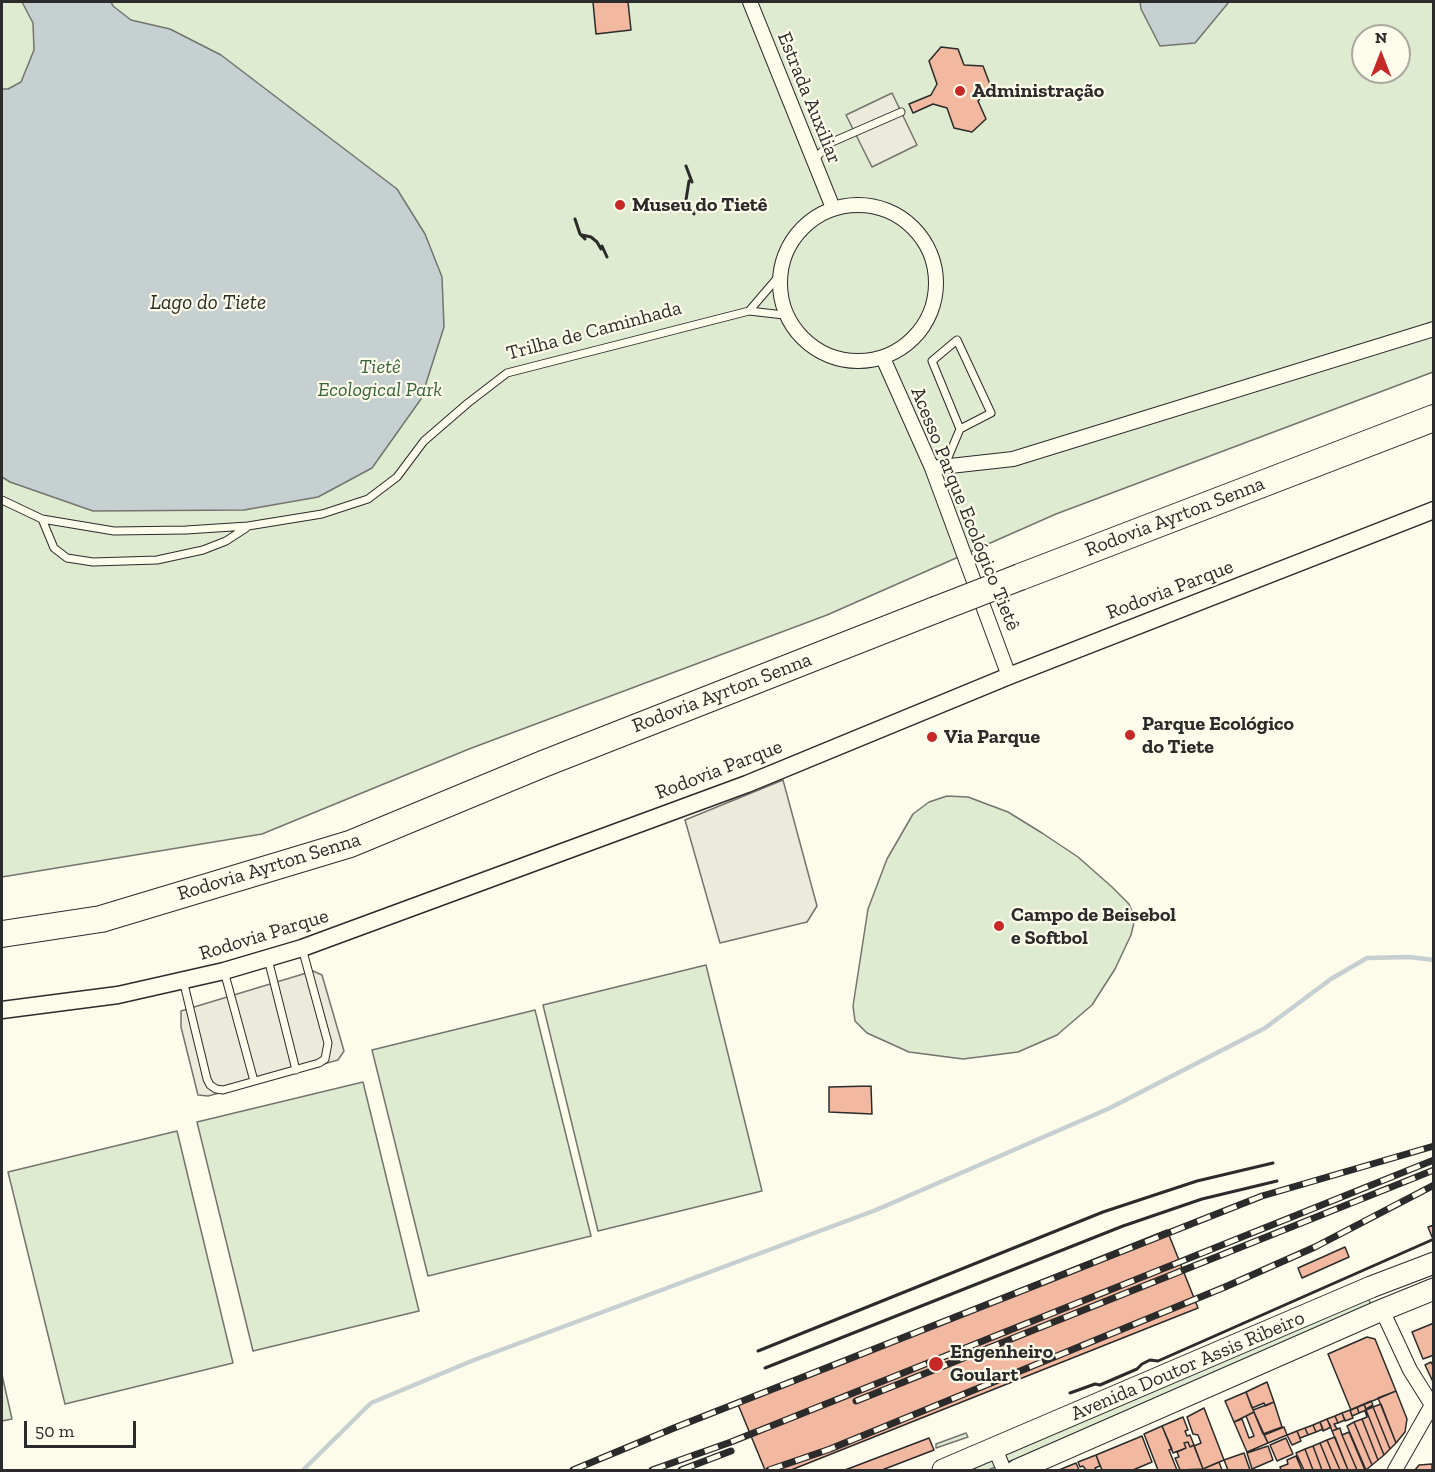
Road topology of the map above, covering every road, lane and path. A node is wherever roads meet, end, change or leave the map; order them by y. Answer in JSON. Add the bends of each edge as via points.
{"nodes":[{"id":1,"x":750,"y":2,"type":"edge"},
{"id":2,"x":901,"y":112,"type":"dead end"},
{"id":3,"x":813,"y":161,"type":"junction"},
{"id":4,"x":833,"y":208,"type":"junction"},
{"id":5,"x":779,"y":276,"type":"junction"},
{"id":6,"x":749,"y":311,"type":"junction"},
{"id":7,"x":784,"y":315,"type":"junction"},
{"id":8,"x":1434,"y":329,"type":"edge"},
{"id":9,"x":883,"y":358,"type":"junction"},
{"id":10,"x":1434,"y":418,"type":"edge"},
{"id":11,"x":960,"y":429,"type":"junction"},
{"id":12,"x":938,"y":467,"type":"junction"},
{"id":13,"x":2,"y":500,"type":"edge"},
{"id":14,"x":1434,"y":510,"type":"edge"},
{"id":15,"x":42,"y":519,"type":"junction"},
{"id":16,"x":248,"y":526,"type":"junction"},
{"id":17,"x":1009,"y":676,"type":"junction"},
{"id":18,"x":2,"y":934,"type":"edge"},
{"id":19,"x":302,"y":948,"type":"junction"},
{"id":20,"x":268,"y":958,"type":"junction"},
{"id":21,"x":224,"y":971,"type":"junction"},
{"id":22,"x":183,"y":980,"type":"junction"},
{"id":23,"x":2,"y":1010,"type":"edge"},
{"id":24,"x":296,"y":1070,"type":"junction"},
{"id":25,"x":254,"y":1082,"type":"junction"},
{"id":26,"x":1434,"y":1263,"type":"edge"},
{"id":27,"x":1434,"y":1289,"type":"edge"},
{"id":28,"x":1382,"y":1310,"type":"junction"},
{"id":29,"x":1433,"y":1405,"type":"edge"},
{"id":30,"x":995,"y":1449,"type":"junction"},
{"id":31,"x":943,"y":1470,"type":"edge"},
{"id":32,"x":1004,"y":1470,"type":"edge"},
{"id":33,"x":1017,"y":1470,"type":"edge"},
{"id":34,"x":1395,"y":1470,"type":"edge"}],
"edges":[{"from":1,"to":3,"type":"street","name":"Estrada Auxiliar"},
{"from":2,"to":3,"type":"lane","via":[[830,143]]},
{"from":3,"to":4,"type":"street","name":"Estrada Auxiliar"},
{"from":4,"to":5,"type":"street","via":[[812,219],[795,236]]},
{"from":4,"to":9,"type":"street","via":[[869,204],[903,217],[928,244],[937,270],[937,298],[926,324],[908,345]]},
{"from":5,"to":6,"type":"lane"},
{"from":5,"to":7,"type":"street"},
{"from":6,"to":7,"type":"lane","name":"Trilha de Caminhada"},
{"from":6,"to":16,"type":"lane","name":"Trilha de Caminhada","via":[[507,373],[424,441],[397,477],[368,499],[322,514]]},
{"from":7,"to":9,"type":"street","via":[[810,345],[833,357],[858,362]]},
{"from":8,"to":12,"type":"street","via":[[1013,459]]},
{"from":9,"to":12,"type":"street","name":"Acesso Parque Ecológico Tietê"},
{"from":10,"to":18,"type":"highway","name":"Rodovia Ayrton Senna","bridge":true,"via":[[543,764],[350,844],[100,919]]},
{"from":11,"to":11,"type":"lane","via":[[932,361],[957,340],[991,413]]},
{"from":11,"to":12,"type":"lane"},
{"from":12,"to":17,"type":"street","name":"Acesso Parque Ecológico Tietê"},
{"from":13,"to":15,"type":"lane","name":"Trilha de Caminhada"},
{"from":14,"to":17,"type":"street","name":"Rodovia Parque"},
{"from":15,"to":16,"type":"lane","name":"Trilha de Caminhada","via":[[114,531]]},
{"from":15,"to":16,"type":"lane","via":[[54,548],[67,558],[93,562],[157,560],[203,550]]},
{"from":17,"to":19,"type":"street","name":"Rodovia Parque","via":[[747,783]]},
{"from":19,"to":20,"type":"street","name":"Rodovia Parque"},
{"from":19,"to":24,"type":"lane","via":[[328,1043],[325,1059]]},
{"from":20,"to":21,"type":"street","name":"Rodovia Parque"},
{"from":20,"to":24,"type":"lane"},
{"from":21,"to":22,"type":"street","name":"Rodovia Parque"},
{"from":21,"to":25,"type":"lane"},
{"from":22,"to":23,"type":"street","name":"Rodovia Parque","via":[[118,995]]},
{"from":22,"to":25,"type":"lane","via":[[210,1085],[223,1090]]},
{"from":24,"to":25,"type":"lane"},
{"from":26,"to":30,"type":"main road","name":"Avenida Doutor Assis Ribeiro"},
{"from":27,"to":28,"type":"main road","name":"Avenida Doutor Assis Ribeiro"},
{"from":28,"to":29,"type":"street","via":[[1410,1370]]},
{"from":28,"to":33,"type":"main road","name":"Avenida Doutor Assis Ribeiro"},
{"from":29,"to":34,"type":"street"},
{"from":30,"to":31,"type":"main road","name":"Avenida Doutor Assis Ribeiro"},
{"from":30,"to":32,"type":"street"}]}
